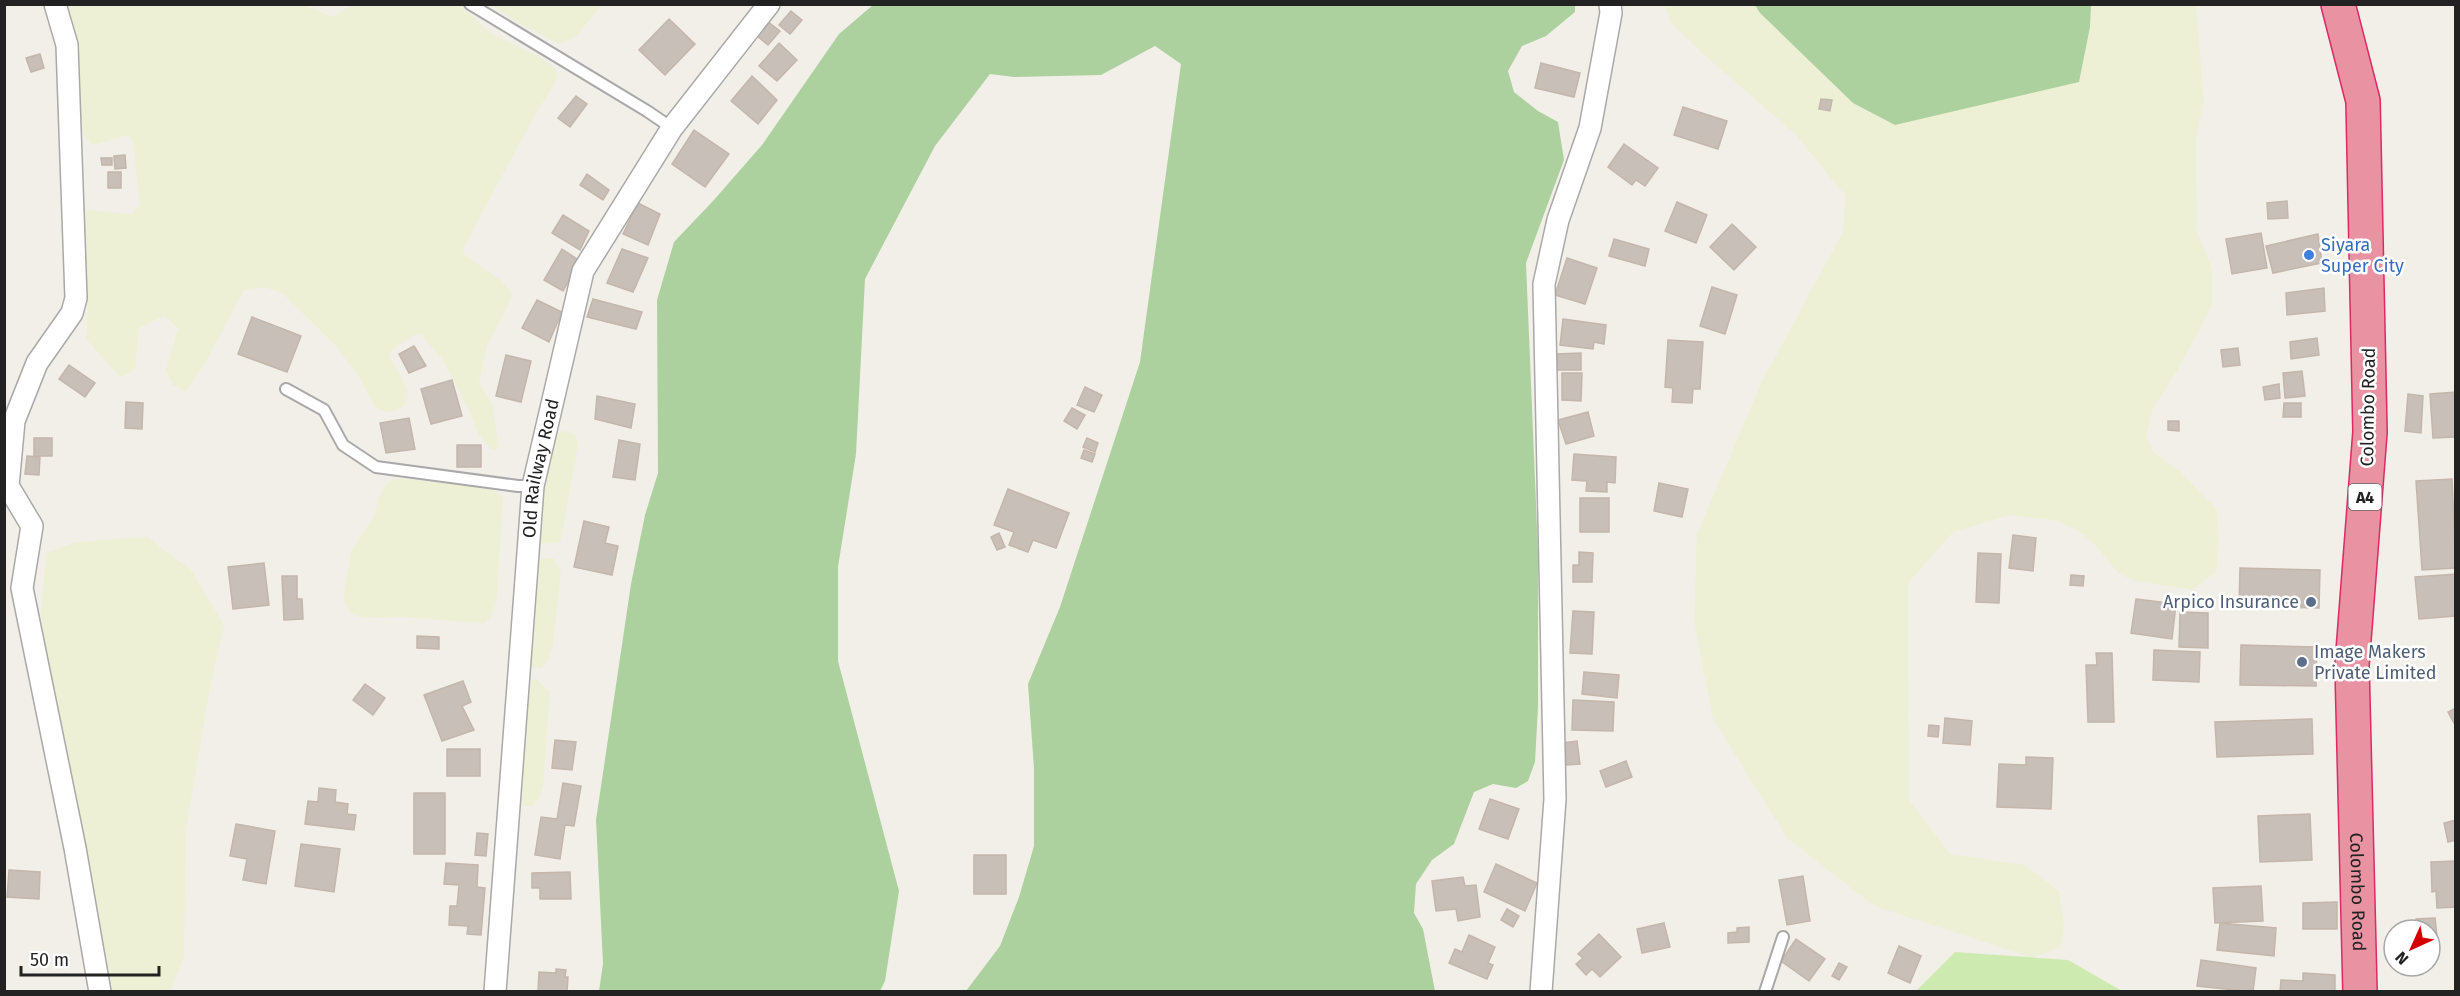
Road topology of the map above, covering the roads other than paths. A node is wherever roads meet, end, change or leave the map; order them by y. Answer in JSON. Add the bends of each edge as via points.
{"nodes":[{"id":1,"x":55,"y":4,"type":"edge"},
{"id":2,"x":470,"y":4,"type":"edge"},
{"id":3,"x":769,"y":4,"type":"edge"},
{"id":4,"x":1610,"y":4,"type":"edge"},
{"id":5,"x":2338,"y":4,"type":"edge"},
{"id":6,"x":672,"y":128,"type":"junction"},
{"id":7,"x":286,"y":389,"type":"dead end"},
{"id":8,"x":533,"y":486,"type":"junction"},
{"id":9,"x":1783,"y":937,"type":"dead end"},
{"id":10,"x":100,"y":992,"type":"edge"},
{"id":11,"x":495,"y":992,"type":"edge"},
{"id":12,"x":1541,"y":992,"type":"edge"},
{"id":13,"x":1765,"y":992,"type":"edge"},
{"id":14,"x":2360,"y":992,"type":"edge"}],
"edges":[{"from":1,"to":10,"type":"street","via":[[67,45],[76,298],[72,313],[37,363],[14,421],[8,486],[32,526],[21,588],[75,848]]},
{"from":2,"to":6,"type":"lane"},
{"from":3,"to":6,"type":"street","name":"Old Railway Road"},
{"from":4,"to":12,"type":"street","via":[[1590,128],[1558,220],[1544,284],[1555,799]]},
{"from":5,"to":14,"type":"highway","name":"Colombo Road","number":"A4","via":[[2363,101],[2370,432],[2352,665]]},
{"from":6,"to":8,"type":"street","name":"Old Railway Road","via":[[583,271]]},
{"from":7,"to":8,"type":"lane","via":[[324,410],[343,445],[376,467]]},
{"from":8,"to":11,"type":"street","name":"Old Railway Road"},
{"from":9,"to":13,"type":"lane"}]}
